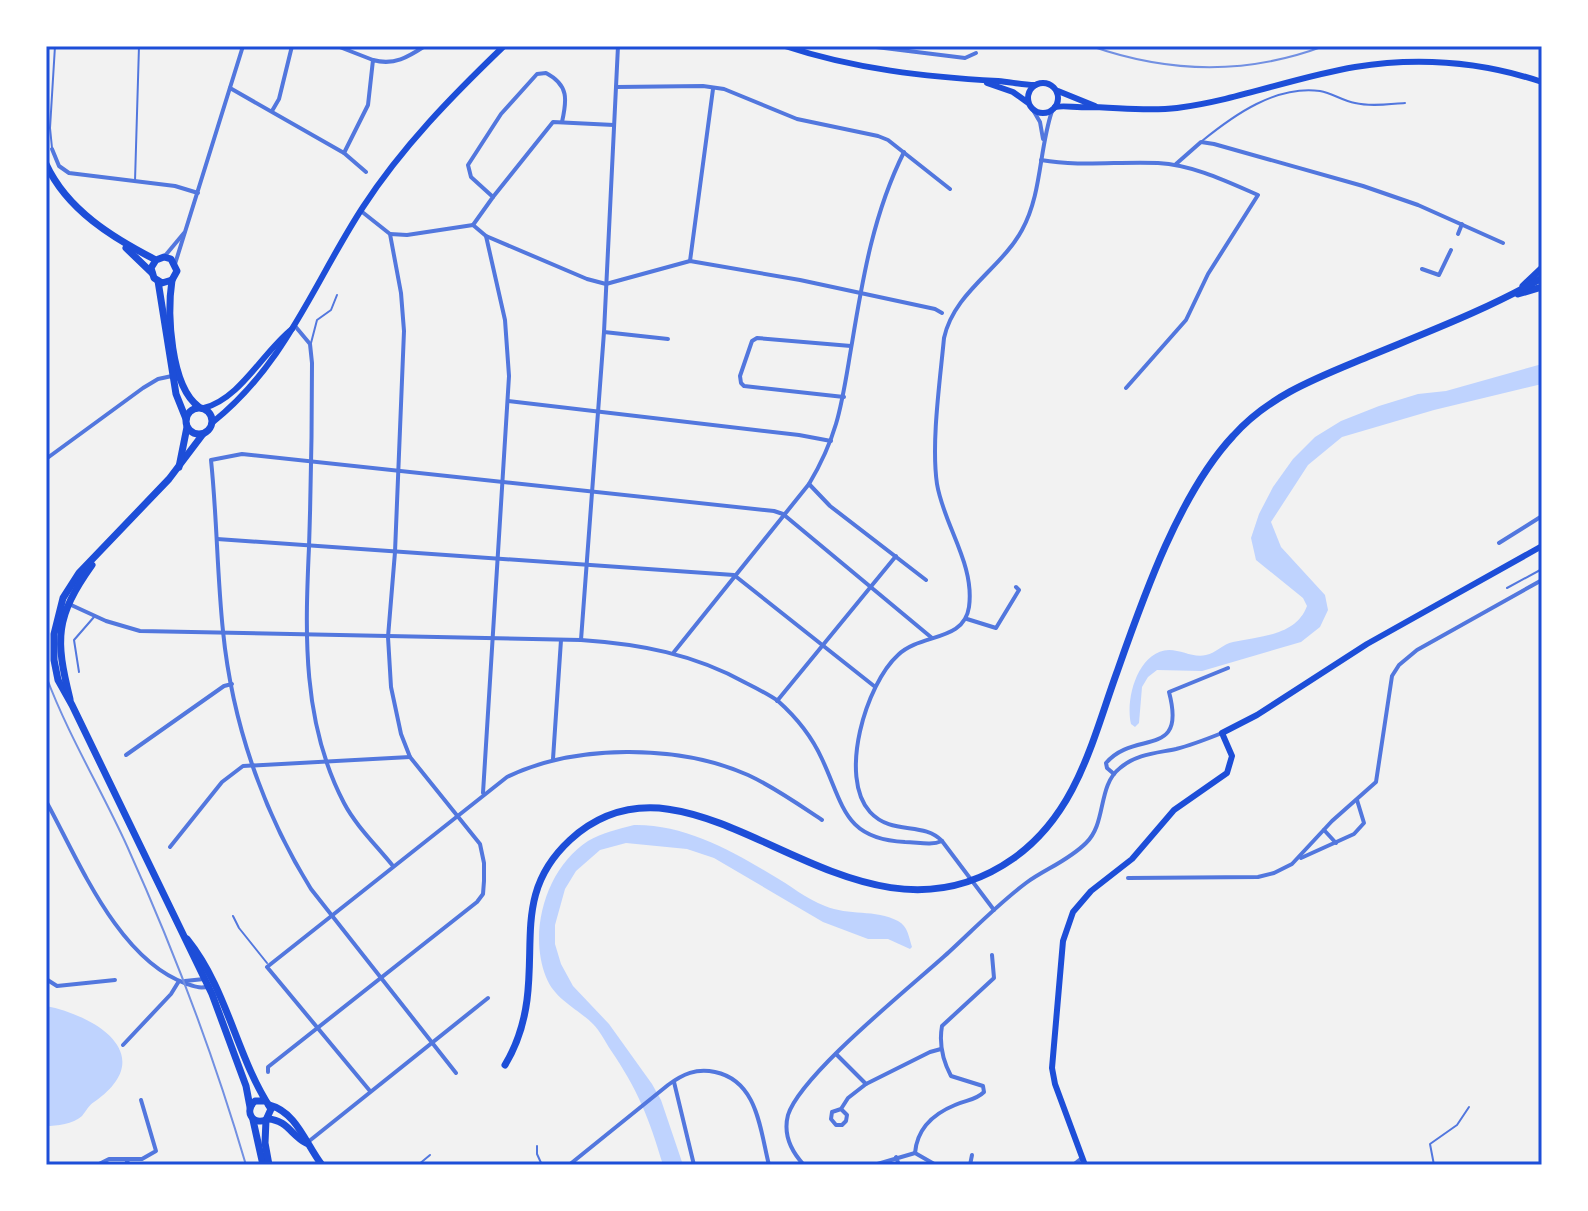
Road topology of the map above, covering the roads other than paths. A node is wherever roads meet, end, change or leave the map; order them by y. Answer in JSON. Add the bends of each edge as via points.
{"nodes":[{"id":1,"x":55,"y":46,"type":"edge"},
{"id":2,"x":139,"y":46,"type":"edge"},
{"id":3,"x":243,"y":46,"type":"edge"},
{"id":4,"x":292,"y":46,"type":"edge"},
{"id":5,"x":337,"y":46,"type":"edge"},
{"id":6,"x":425,"y":46,"type":"edge"},
{"id":7,"x":504,"y":46,"type":"edge"},
{"id":8,"x":618,"y":46,"type":"edge"},
{"id":9,"x":785,"y":46,"type":"edge"},
{"id":10,"x":868,"y":46,"type":"edge"},
{"id":11,"x":976,"y":53,"type":"dead end"},
{"id":12,"x":373,"y":60,"type":"junction"},
{"id":13,"x":979,"y":81,"type":"junction"},
{"id":14,"x":1542,"y":82,"type":"edge"},
{"id":15,"x":1035,"y":85,"type":"junction"},
{"id":16,"x":616,"y":87,"type":"junction"},
{"id":17,"x":230,"y":88,"type":"junction"},
{"id":18,"x":713,"y":88,"type":"junction"},
{"id":19,"x":1056,"y":90,"type":"junction"},
{"id":20,"x":1405,"y":103,"type":"dead end"},
{"id":21,"x":1095,"y":106,"type":"junction"},
{"id":22,"x":1030,"y":107,"type":"junction"},
{"id":23,"x":1054,"y":109,"type":"junction"},
{"id":24,"x":272,"y":111,"type":"junction"},
{"id":25,"x":562,"y":122,"type":"junction"},
{"id":26,"x":614,"y":125,"type":"junction"},
{"id":27,"x":1044,"y":141,"type":"junction"},
{"id":28,"x":1201,"y":142,"type":"junction"},
{"id":29,"x":52,"y":149,"type":"joint"},
{"id":30,"x":904,"y":152,"type":"junction"},
{"id":31,"x":344,"y":153,"type":"junction"},
{"id":32,"x":1041,"y":160,"type":"junction"},
{"id":33,"x":46,"y":164,"type":"edge"},
{"id":34,"x":1173,"y":165,"type":"junction"},
{"id":35,"x":366,"y":172,"type":"dead end"},
{"id":36,"x":135,"y":181,"type":"junction"},
{"id":37,"x":950,"y":189,"type":"dead end"},
{"id":38,"x":198,"y":193,"type":"junction"},
{"id":39,"x":493,"y":197,"type":"junction"},
{"id":40,"x":360,"y":211,"type":"junction"},
{"id":41,"x":1462,"y":224,"type":"junction"},
{"id":42,"x":473,"y":225,"type":"junction"},
{"id":43,"x":185,"y":231,"type":"junction"},
{"id":44,"x":390,"y":234,"type":"junction"},
{"id":45,"x":1458,"y":234,"type":"dead end"},
{"id":46,"x":486,"y":236,"type":"junction"},
{"id":47,"x":119,"y":240,"type":"junction"},
{"id":48,"x":1503,"y":243,"type":"dead end"},
{"id":49,"x":1451,"y":250,"type":"dead end"},
{"id":50,"x":160,"y":259,"type":"junction"},
{"id":51,"x":690,"y":261,"type":"junction"},
{"id":52,"x":175,"y":264,"type":"junction"},
{"id":53,"x":1542,"y":268,"type":"edge"},
{"id":54,"x":1422,"y":269,"type":"dead end"},
{"id":55,"x":152,"y":273,"type":"junction"},
{"id":56,"x":1542,"y":278,"type":"edge"},
{"id":57,"x":172,"y":280,"type":"junction"},
{"id":58,"x":158,"y":281,"type":"junction"},
{"id":59,"x":606,"y":284,"type":"junction"},
{"id":60,"x":1542,"y":287,"type":"edge"},
{"id":61,"x":1520,"y":290,"type":"junction"},
{"id":62,"x":860,"y":294,"type":"junction"},
{"id":63,"x":337,"y":295,"type":"dead end"},
{"id":64,"x":1508,"y":296,"type":"junction"},
{"id":65,"x":942,"y":313,"type":"dead end"},
{"id":66,"x":295,"y":326,"type":"junction"},
{"id":67,"x":604,"y":332,"type":"junction"},
{"id":68,"x":668,"y":339,"type":"dead end"},
{"id":69,"x":310,"y":344,"type":"junction"},
{"id":70,"x":851,"y":346,"type":"junction"},
{"id":71,"x":172,"y":376,"type":"junction"},
{"id":72,"x":1126,"y":388,"type":"dead end"},
{"id":73,"x":844,"y":397,"type":"junction"},
{"id":74,"x":508,"y":401,"type":"junction"},
{"id":75,"x":202,"y":408,"type":"junction"},
{"id":76,"x":598,"y":413,"type":"junction"},
{"id":77,"x":213,"y":422,"type":"junction"},
{"id":78,"x":186,"y":423,"type":"junction"},
{"id":79,"x":203,"y":434,"type":"junction"},
{"id":80,"x":831,"y":441,"type":"junction"},
{"id":81,"x":46,"y":459,"type":"edge"},
{"id":82,"x":310,"y":461,"type":"junction"},
{"id":83,"x":179,"y":467,"type":"junction"},
{"id":84,"x":398,"y":471,"type":"junction"},
{"id":85,"x":503,"y":482,"type":"junction"},
{"id":86,"x":809,"y":484,"type":"junction"},
{"id":87,"x":591,"y":491,"type":"junction"},
{"id":88,"x":783,"y":514,"type":"junction"},
{"id":89,"x":1542,"y":516,"type":"edge"},
{"id":90,"x":217,"y":539,"type":"junction"},
{"id":91,"x":1499,"y":543,"type":"dead end"},
{"id":92,"x":1542,"y":546,"type":"edge"},
{"id":93,"x":309,"y":547,"type":"junction"},
{"id":94,"x":103,"y":550,"type":"junction"},
{"id":95,"x":395,"y":552,"type":"junction"},
{"id":96,"x":896,"y":556,"type":"junction"},
{"id":97,"x":498,"y":560,"type":"junction"},
{"id":98,"x":586,"y":565,"type":"junction"},
{"id":99,"x":1542,"y":569,"type":"edge"},
{"id":100,"x":734,"y":575,"type":"junction"},
{"id":101,"x":926,"y":580,"type":"dead end"},
{"id":102,"x":1542,"y":580,"type":"edge"},
{"id":103,"x":872,"y":587,"type":"junction"},
{"id":104,"x":1016,"y":587,"type":"dead end"},
{"id":105,"x":1507,"y":588,"type":"dead end"},
{"id":106,"x":68,"y":603,"type":"junction"},
{"id":107,"x":95,"y":616,"type":"junction"},
{"id":108,"x":967,"y":619,"type":"junction"},
{"id":109,"x":223,"y":634,"type":"junction"},
{"id":110,"x":307,"y":636,"type":"junction"},
{"id":111,"x":388,"y":637,"type":"junction"},
{"id":112,"x":932,"y":638,"type":"junction"},
{"id":113,"x":493,"y":639,"type":"junction"},
{"id":114,"x":561,"y":640,"type":"junction"},
{"id":115,"x":581,"y":640,"type":"junction"},
{"id":116,"x":823,"y":647,"type":"junction"},
{"id":117,"x":674,"y":652,"type":"junction"},
{"id":118,"x":1228,"y":668,"type":"dead end"},
{"id":119,"x":79,"y":672,"type":"dead end"},
{"id":120,"x":232,"y":684,"type":"junction"},
{"id":121,"x":874,"y":686,"type":"junction"},
{"id":122,"x":777,"y":701,"type":"junction"},
{"id":123,"x":72,"y":705,"type":"junction"},
{"id":124,"x":1222,"y":733,"type":"junction"},
{"id":125,"x":126,"y":755,"type":"dead end"},
{"id":126,"x":410,"y":757,"type":"junction"},
{"id":127,"x":553,"y":759,"type":"junction"},
{"id":128,"x":327,"y":761,"type":"junction"},
{"id":129,"x":250,"y":765,"type":"junction"},
{"id":130,"x":1114,"y":774,"type":"junction"},
{"id":131,"x":483,"y":793,"type":"junction"},
{"id":132,"x":1357,"y":800,"type":"junction"},
{"id":133,"x":46,"y":801,"type":"edge"},
{"id":134,"x":457,"y":816,"type":"junction"},
{"id":135,"x":822,"y":820,"type":"dead end"},
{"id":136,"x":1322,"y":828,"type":"dead end"},
{"id":137,"x":942,"y":841,"type":"junction"},
{"id":138,"x":1336,"y":843,"type":"junction"},
{"id":139,"x":170,"y":847,"type":"dead end"},
{"id":140,"x":1298,"y":859,"type":"junction"},
{"id":141,"x":393,"y":866,"type":"junction"},
{"id":142,"x":1128,"y":878,"type":"dead end"},
{"id":143,"x":994,"y":910,"type":"junction"},
{"id":144,"x":233,"y":916,"type":"dead end"},
{"id":145,"x":330,"y":916,"type":"junction"},
{"id":146,"x":185,"y":936,"type":"junction"},
{"id":147,"x":992,"y":955,"type":"dead end"},
{"id":148,"x":268,"y":966,"type":"junction"},
{"id":149,"x":381,"y":978,"type":"junction"},
{"id":150,"x":46,"y":979,"type":"edge"},
{"id":151,"x":204,"y":979,"type":"junction"},
{"id":152,"x":115,"y":980,"type":"dead end"},
{"id":153,"x":179,"y":981,"type":"junction"},
{"id":154,"x":213,"y":984,"type":"junction"},
{"id":155,"x":488,"y":998,"type":"dead end"},
{"id":156,"x":318,"y":1028,"type":"junction"},
{"id":157,"x":431,"y":1042,"type":"junction"},
{"id":158,"x":123,"y":1045,"type":"dead end"},
{"id":159,"x":941,"y":1049,"type":"junction"},
{"id":160,"x":836,"y":1054,"type":"junction"},
{"id":161,"x":505,"y":1065,"type":"dead end"},
{"id":162,"x":268,"y":1072,"type":"dead end"},
{"id":163,"x":456,"y":1073,"type":"dead end"},
{"id":164,"x":674,"y":1081,"type":"junction"},
{"id":165,"x":866,"y":1084,"type":"junction"},
{"id":166,"x":370,"y":1091,"type":"junction"},
{"id":167,"x":141,"y":1100,"type":"dead end"},
{"id":168,"x":267,"y":1103,"type":"junction"},
{"id":169,"x":250,"y":1107,"type":"junction"},
{"id":170,"x":1469,"y":1107,"type":"dead end"},
{"id":171,"x":841,"y":1109,"type":"junction"},
{"id":172,"x":253,"y":1120,"type":"junction"},
{"id":173,"x":267,"y":1120,"type":"junction"},
{"id":174,"x":306,"y":1143,"type":"junction"},
{"id":175,"x":537,"y":1146,"type":"dead end"},
{"id":176,"x":915,"y":1153,"type":"junction"},
{"id":177,"x":430,"y":1155,"type":"dead end"},
{"id":178,"x":972,"y":1155,"type":"dead end"},
{"id":179,"x":896,"y":1157,"type":"junction"},
{"id":180,"x":128,"y":1162,"type":"edge"},
{"id":181,"x":1084,"y":1162,"type":"edge"},
{"id":182,"x":97,"y":1165,"type":"edge"},
{"id":183,"x":263,"y":1165,"type":"edge"},
{"id":184,"x":269,"y":1165,"type":"edge"},
{"id":185,"x":322,"y":1165,"type":"edge"},
{"id":186,"x":418,"y":1165,"type":"edge"},
{"id":187,"x":542,"y":1165,"type":"edge"},
{"id":188,"x":569,"y":1165,"type":"edge"},
{"id":189,"x":694,"y":1165,"type":"edge"},
{"id":190,"x":769,"y":1165,"type":"edge"},
{"id":191,"x":804,"y":1165,"type":"edge"},
{"id":192,"x":874,"y":1165,"type":"edge"},
{"id":193,"x":899,"y":1165,"type":"edge"},
{"id":194,"x":936,"y":1165,"type":"edge"},
{"id":195,"x":970,"y":1165,"type":"edge"},
{"id":196,"x":1073,"y":1165,"type":"edge"},
{"id":197,"x":1434,"y":1165,"type":"edge"}],
"edges":[{"from":1,"to":29,"type":"lane"},
{"from":2,"to":36,"type":"lane"},
{"from":3,"to":17,"type":"street"},
{"from":4,"to":24,"type":"street"},
{"from":5,"to":12,"type":"street"},
{"from":6,"to":12,"type":"street","via":[[399,60]]},
{"from":7,"to":40,"type":"main road","via":[[434,115]]},
{"from":8,"to":16,"type":"street"},
{"from":9,"to":13,"type":"main road","via":[[859,66]]},
{"from":10,"to":11,"type":"street","via":[[965,58]]},
{"from":12,"to":31,"type":"street","via":[[368,105]]},
{"from":13,"to":15,"type":"main road"},
{"from":13,"to":22,"type":"main road","via":[[1013,92]]},
{"from":14,"to":21,"type":"main road","via":[[1472,65],[1387,63],[1187,106]]},
{"from":15,"to":19,"type":"main road","via":[[1047,83]]},
{"from":15,"to":22,"type":"main road","via":[[1028,93]]},
{"from":16,"to":18,"type":"street"},
{"from":16,"to":26,"type":"street"},
{"from":17,"to":24,"type":"street"},
{"from":17,"to":38,"type":"street"},
{"from":18,"to":30,"type":"street","via":[[797,119],[878,136]]},
{"from":18,"to":51,"type":"street"},
{"from":19,"to":21,"type":"main road"},
{"from":19,"to":23,"type":"main road"},
{"from":20,"to":28,"type":"lane","via":[[1362,105],[1324,91],[1295,92],[1251,106]]},
{"from":21,"to":23,"type":"main road"},
{"from":22,"to":23,"type":"main road","via":[[1042,114]]},
{"from":22,"to":27,"type":"street"},
{"from":23,"to":27,"type":"street"},
{"from":24,"to":31,"type":"street"},
{"from":25,"to":26,"type":"street"},
{"from":25,"to":39,"type":"street","via":[[553,122]]},
{"from":25,"to":39,"type":"street","via":[[564,88],[546,73],[537,74],[501,114],[468,165],[471,177]]},
{"from":26,"to":59,"type":"street"},
{"from":27,"to":32,"type":"street"},
{"from":28,"to":34,"type":"street"},
{"from":28,"to":41,"type":"street","via":[[1351,182]]},
{"from":29,"to":36,"type":"street","via":[[59,166],[69,173]]},
{"from":30,"to":37,"type":"street"},
{"from":30,"to":62,"type":"street","via":[[873,229]]},
{"from":31,"to":35,"type":"street"},
{"from":32,"to":34,"type":"street"},
{"from":32,"to":108,"type":"street","via":[[1024,226],[957,306],[944,338],[937,482],[967,576]]},
{"from":33,"to":47,"type":"main road","via":[[69,199]]},
{"from":34,"to":72,"type":"street","via":[[1258,195],[1186,320]]},
{"from":36,"to":38,"type":"street"},
{"from":38,"to":43,"type":"street"},
{"from":39,"to":42,"type":"street"},
{"from":40,"to":44,"type":"street"},
{"from":40,"to":66,"type":"main road"},
{"from":41,"to":45,"type":"street"},
{"from":41,"to":48,"type":"street"},
{"from":42,"to":44,"type":"street"},
{"from":42,"to":46,"type":"street"},
{"from":43,"to":50,"type":"street"},
{"from":43,"to":52,"type":"street"},
{"from":44,"to":84,"type":"street","via":[[404,331]]},
{"from":46,"to":59,"type":"street"},
{"from":46,"to":74,"type":"street","via":[[505,320]]},
{"from":47,"to":50,"type":"main road"},
{"from":47,"to":55,"type":"main road"},
{"from":49,"to":54,"type":"street","via":[[1439,275]]},
{"from":50,"to":52,"type":"main road"},
{"from":50,"to":55,"type":"main road"},
{"from":51,"to":59,"type":"street"},
{"from":51,"to":62,"type":"street"},
{"from":52,"to":57,"type":"main road"},
{"from":53,"to":61,"type":"main road"},
{"from":55,"to":58,"type":"main road"},
{"from":56,"to":61,"type":"main road"},
{"from":57,"to":58,"type":"main road"},
{"from":57,"to":75,"type":"main road","via":[[169,315],[180,377],[187,396]]},
{"from":58,"to":71,"type":"main road"},
{"from":59,"to":67,"type":"street"},
{"from":60,"to":64,"type":"main road"},
{"from":61,"to":64,"type":"main road"},
{"from":62,"to":65,"type":"street"},
{"from":62,"to":70,"type":"street"},
{"from":63,"to":69,"type":"lane","via":[[331,310],[317,320]]},
{"from":64,"to":161,"type":"main road","via":[[1293,389],[1228,441],[1198,484],[1154,575],[1074,789],[1054,820],[1024,850],[961,883],[897,889],[848,879],[693,813],[649,808],[611,816],[571,840],[540,882],[528,931],[525,1012]]},
{"from":66,"to":69,"type":"street"},
{"from":66,"to":75,"type":"main road","via":[[229,397]]},
{"from":66,"to":77,"type":"main road","via":[[238,400]]},
{"from":67,"to":68,"type":"street"},
{"from":67,"to":76,"type":"street"},
{"from":69,"to":82,"type":"street"},
{"from":70,"to":73,"type":"street"},
{"from":70,"to":73,"type":"street","via":[[757,338],[740,376],[744,386]]},
{"from":71,"to":78,"type":"main road"},
{"from":71,"to":81,"type":"street","via":[[143,388]]},
{"from":73,"to":80,"type":"street"},
{"from":74,"to":76,"type":"street"},
{"from":74,"to":85,"type":"street"},
{"from":75,"to":77,"type":"main road"},
{"from":75,"to":78,"type":"main road","via":[[191,410]]},
{"from":76,"to":80,"type":"street"},
{"from":76,"to":87,"type":"street"},
{"from":77,"to":79,"type":"main road"},
{"from":78,"to":79,"type":"main road","via":[[193,433]]},
{"from":78,"to":83,"type":"main road"},
{"from":79,"to":83,"type":"main road"},
{"from":80,"to":86,"type":"street"},
{"from":82,"to":84,"type":"street"},
{"from":82,"to":90,"type":"street","via":[[242,454],[211,460]]},
{"from":82,"to":93,"type":"street"},
{"from":83,"to":94,"type":"main road"},
{"from":84,"to":85,"type":"street"},
{"from":84,"to":95,"type":"street"},
{"from":85,"to":87,"type":"street"},
{"from":85,"to":97,"type":"street"},
{"from":86,"to":88,"type":"street"},
{"from":86,"to":96,"type":"street"},
{"from":87,"to":88,"type":"street"},
{"from":87,"to":98,"type":"street"},
{"from":88,"to":100,"type":"street"},
{"from":88,"to":103,"type":"street"},
{"from":89,"to":91,"type":"street"},
{"from":90,"to":93,"type":"street"},
{"from":90,"to":109,"type":"street"},
{"from":92,"to":124,"type":"main road"},
{"from":93,"to":95,"type":"street"},
{"from":93,"to":110,"type":"street"},
{"from":94,"to":106,"type":"main road"},
{"from":94,"to":123,"type":"main road","via":[[70,584],[57,616],[56,670]]},
{"from":95,"to":97,"type":"street"},
{"from":95,"to":111,"type":"street"},
{"from":96,"to":101,"type":"street"},
{"from":96,"to":103,"type":"street"},
{"from":97,"to":98,"type":"street"},
{"from":97,"to":113,"type":"street"},
{"from":98,"to":100,"type":"street"},
{"from":98,"to":115,"type":"street"},
{"from":99,"to":105,"type":"lane"},
{"from":100,"to":116,"type":"street"},
{"from":100,"to":117,"type":"street"},
{"from":102,"to":132,"type":"street","via":[[1399,665],[1392,676],[1376,782]]},
{"from":103,"to":112,"type":"street"},
{"from":103,"to":116,"type":"street"},
{"from":104,"to":108,"type":"street","via":[[1019,590],[996,628]]},
{"from":106,"to":107,"type":"street"},
{"from":106,"to":123,"type":"main road","via":[[59,646]]},
{"from":107,"to":109,"type":"street","via":[[140,631]]},
{"from":107,"to":119,"type":"lane","via":[[75,637]]},
{"from":108,"to":112,"type":"street","via":[[959,628]]},
{"from":109,"to":110,"type":"street"},
{"from":109,"to":120,"type":"street"},
{"from":110,"to":111,"type":"street"},
{"from":110,"to":128,"type":"street","via":[[310,698]]},
{"from":111,"to":113,"type":"street"},
{"from":111,"to":126,"type":"street","via":[[391,687]]},
{"from":112,"to":121,"type":"street","via":[[896,656]]},
{"from":113,"to":114,"type":"street"},
{"from":113,"to":131,"type":"street"},
{"from":114,"to":115,"type":"street"},
{"from":114,"to":127,"type":"street"},
{"from":115,"to":117,"type":"street"},
{"from":116,"to":121,"type":"street"},
{"from":116,"to":122,"type":"street"},
{"from":117,"to":122,"type":"street","via":[[722,669]]},
{"from":118,"to":130,"type":"street","via":[[1169,692],[1171,730],[1159,740],[1112,756],[1106,763]]},
{"from":120,"to":125,"type":"street"},
{"from":120,"to":129,"type":"street"},
{"from":121,"to":137,"type":"street","via":[[859,736],[857,783],[864,804],[884,823],[931,832]]},
{"from":122,"to":137,"type":"street","via":[[811,739],[841,808],[854,825],[882,840]]},
{"from":123,"to":146,"type":"main road"},
{"from":124,"to":130,"type":"street","via":[[1135,758]]},
{"from":124,"to":181,"type":"main road","via":[[1232,756],[1227,773],[1174,810],[1123,867],[1078,904],[1066,926],[1052,1068]]},
{"from":126,"to":128,"type":"street"},
{"from":126,"to":134,"type":"street"},
{"from":127,"to":131,"type":"street"},
{"from":127,"to":135,"type":"street","via":[[651,753],[710,762],[760,782]]},
{"from":128,"to":129,"type":"street"},
{"from":128,"to":141,"type":"street","via":[[347,807]]},
{"from":129,"to":139,"type":"street","via":[[222,782]]},
{"from":129,"to":145,"type":"street","via":[[294,860]]},
{"from":130,"to":143,"type":"street","via":[[1090,840]]},
{"from":131,"to":134,"type":"street"},
{"from":132,"to":138,"type":"street","via":[[1364,823]]},
{"from":132,"to":140,"type":"street"},
{"from":133,"to":153,"type":"street","via":[[118,928],[147,962]]},
{"from":134,"to":141,"type":"street"},
{"from":134,"to":149,"type":"street","via":[[480,844],[483,894]]},
{"from":136,"to":138,"type":"street"},
{"from":137,"to":143,"type":"street"},
{"from":138,"to":140,"type":"street"},
{"from":140,"to":142,"type":"street","via":[[1258,877]]},
{"from":141,"to":145,"type":"street"},
{"from":143,"to":160,"type":"street"},
{"from":144,"to":148,"type":"lane"},
{"from":145,"to":148,"type":"street"},
{"from":145,"to":149,"type":"street"},
{"from":146,"to":151,"type":"main road"},
{"from":146,"to":154,"type":"main road"},
{"from":147,"to":159,"type":"street","via":[[994,978],[942,1026]]},
{"from":148,"to":156,"type":"street"},
{"from":149,"to":156,"type":"street"},
{"from":149,"to":157,"type":"street"},
{"from":150,"to":152,"type":"street","via":[[57,986]]},
{"from":151,"to":153,"type":"street"},
{"from":151,"to":154,"type":"main road"},
{"from":153,"to":154,"type":"street","via":[[199,988]]},
{"from":153,"to":158,"type":"street"},
{"from":154,"to":168,"type":"main road"},
{"from":154,"to":169,"type":"main road"},
{"from":155,"to":157,"type":"street"},
{"from":156,"to":162,"type":"street"},
{"from":156,"to":166,"type":"street"},
{"from":157,"to":163,"type":"street"},
{"from":157,"to":166,"type":"street"},
{"from":159,"to":165,"type":"street"},
{"from":159,"to":176,"type":"street","via":[[951,1076],[983,1086],[984,1092],[934,1117],[919,1134]]},
{"from":160,"to":165,"type":"street"},
{"from":160,"to":191,"type":"street","via":[[802,1090],[788,1116],[789,1141]]},
{"from":164,"to":188,"type":"street"},
{"from":164,"to":189,"type":"street"},
{"from":164,"to":190,"type":"street","via":[[701,1070],[722,1073],[741,1084],[754,1104]]},
{"from":165,"to":171,"type":"street"},
{"from":166,"to":174,"type":"street"},
{"from":167,"to":180,"type":"street","via":[[156,1151]]},
{"from":168,"to":169,"type":"main road","via":[[255,1101]]},
{"from":168,"to":173,"type":"main road"},
{"from":168,"to":174,"type":"main road","via":[[283,1110]]},
{"from":169,"to":172,"type":"main road"},
{"from":170,"to":197,"type":"lane","via":[[1457,1125],[1430,1144]]},
{"from":171,"to":171,"type":"street","via":[[831,1115],[836,1125],[846,1121]]},
{"from":172,"to":173,"type":"main road"},
{"from":172,"to":183,"type":"main road"},
{"from":173,"to":174,"type":"main road","via":[[286,1124]]},
{"from":173,"to":184,"type":"main road"},
{"from":174,"to":185,"type":"main road"},
{"from":175,"to":187,"type":"lane"},
{"from":176,"to":179,"type":"street"},
{"from":176,"to":194,"type":"street"},
{"from":177,"to":186,"type":"lane"},
{"from":178,"to":195,"type":"street"},
{"from":179,"to":192,"type":"street"},
{"from":179,"to":193,"type":"street"},
{"from":180,"to":182,"type":"street","via":[[109,1159]]},
{"from":181,"to":196,"type":"street"}]}
